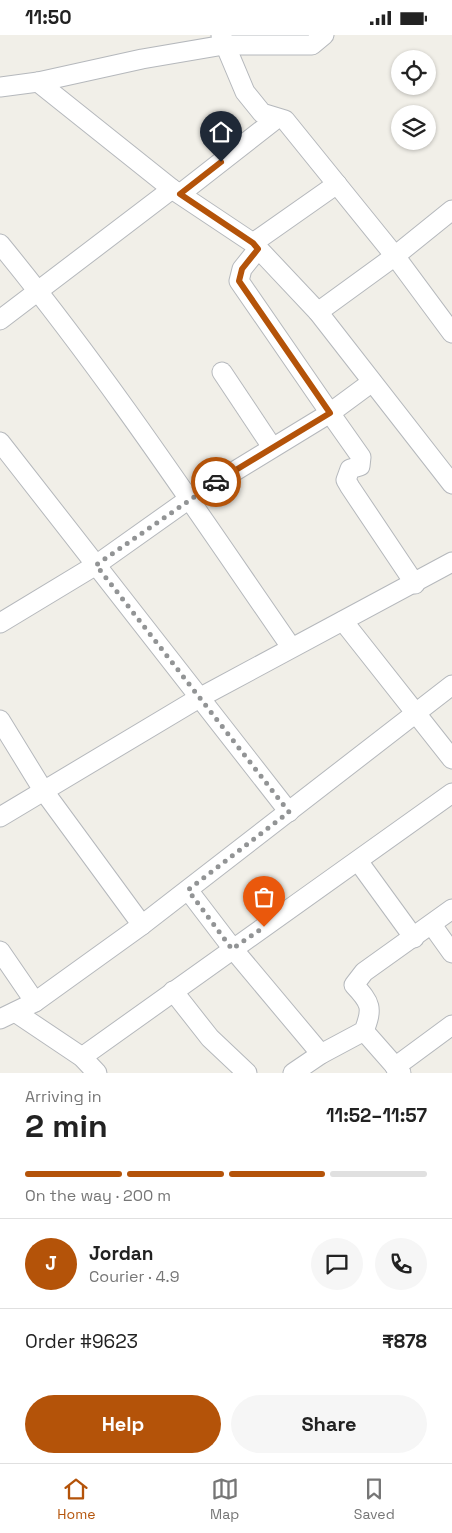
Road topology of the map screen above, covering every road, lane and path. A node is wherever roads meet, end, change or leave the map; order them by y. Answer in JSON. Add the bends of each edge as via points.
{"nodes":[{"id":1,"x":324,"y":35,"type":"edge"},
{"id":2,"x":222,"y":40,"type":"edge"},
{"id":3,"x":38,"y":82,"type":"junction"},
{"id":4,"x":0,"y":87,"type":"edge"},
{"id":5,"x":276,"y":119,"type":"junction"},
{"id":6,"x":337,"y":184,"type":"junction"},
{"id":7,"x":176,"y":191,"type":"junction"},
{"id":8,"x":452,"y":210,"type":"edge"},
{"id":9,"x":0,"y":245,"type":"edge"},
{"id":10,"x":256,"y":246,"type":"junction"},
{"id":11,"x":395,"y":256,"type":"junction"},
{"id":12,"x":38,"y":291,"type":"junction"},
{"id":13,"x":318,"y":312,"type":"junction"},
{"id":14,"x":0,"y":320,"type":"edge"},
{"id":15,"x":452,"y":333,"type":"edge"},
{"id":16,"x":222,"y":372,"type":"dead end"},
{"id":17,"x":372,"y":382,"type":"junction"},
{"id":18,"x":330,"y":413,"type":"junction"},
{"id":19,"x":0,"y":442,"type":"edge"},
{"id":20,"x":272,"y":447,"type":"junction"},
{"id":21,"x":452,"y":484,"type":"edge"},
{"id":22,"x":189,"y":499,"type":"junction"},
{"id":23,"x":452,"y":562,"type":"edge"},
{"id":24,"x":96,"y":565,"type":"junction"},
{"id":25,"x":414,"y":584,"type":"junction"},
{"id":26,"x":343,"y":621,"type":"junction"},
{"id":27,"x":0,"y":623,"type":"edge"},
{"id":28,"x":291,"y":647,"type":"junction"},
{"id":29,"x":452,"y":685,"type":"edge"},
{"id":30,"x":199,"y":698,"type":"junction"},
{"id":31,"x":417,"y":711,"type":"junction"},
{"id":32,"x":0,"y":720,"type":"edge"},
{"id":33,"x":452,"y":759,"type":"edge"},
{"id":34,"x":43,"y":790,"type":"junction"},
{"id":35,"x":452,"y":793,"type":"edge"},
{"id":36,"x":289,"y":812,"type":"junction"},
{"id":37,"x":0,"y":817,"type":"edge"},
{"id":38,"x":358,"y":861,"type":"junction"},
{"id":39,"x":188,"y":890,"type":"junction"},
{"id":40,"x":452,"y":909,"type":"edge"},
{"id":41,"x":142,"y":925,"type":"junction"},
{"id":42,"x":432,"y":925,"type":"junction"},
{"id":43,"x":414,"y":937,"type":"junction"},
{"id":44,"x":232,"y":949,"type":"junction"},
{"id":45,"x":0,"y":951,"type":"edge"},
{"id":46,"x":452,"y":953,"type":"edge"},
{"id":47,"x":173,"y":991,"type":"junction"},
{"id":48,"x":35,"y":1002,"type":"junction"},
{"id":49,"x":7,"y":1016,"type":"edge"},
{"id":50,"x":452,"y":1025,"type":"edge"},
{"id":51,"x":364,"y":1031,"type":"junction"},
{"id":52,"x":321,"y":1054,"type":"junction"},
{"id":53,"x":82,"y":1057,"type":"junction"},
{"id":54,"x":398,"y":1070,"type":"edge"},
{"id":55,"x":97,"y":1073,"type":"edge"},
{"id":56,"x":247,"y":1073,"type":"edge"},
{"id":57,"x":294,"y":1073,"type":"edge"}],
"edges":[{"from":1,"to":2,"type":"street","via":[[312,45]]},
{"from":2,"to":3,"type":"street"},
{"from":2,"to":5,"type":"street","via":[[245,92],[262,113]]},
{"from":3,"to":4,"type":"street"},
{"from":3,"to":7,"type":"street"},
{"from":5,"to":6,"type":"street","via":[[285,120]]},
{"from":5,"to":7,"type":"street"},
{"from":6,"to":10,"type":"street"},
{"from":6,"to":11,"type":"street"},
{"from":7,"to":10,"type":"street"},
{"from":7,"to":12,"type":"street"},
{"from":8,"to":11,"type":"street"},
{"from":9,"to":12,"type":"street"},
{"from":10,"to":13,"type":"street"},
{"from":10,"to":18,"type":"street","via":[[242,269],[239,281]]},
{"from":11,"to":13,"type":"street"},
{"from":11,"to":15,"type":"street"},
{"from":12,"to":14,"type":"street"},
{"from":12,"to":22,"type":"street"},
{"from":13,"to":17,"type":"street"},
{"from":16,"to":20,"type":"street"},
{"from":17,"to":18,"type":"street"},
{"from":17,"to":21,"type":"street"},
{"from":18,"to":20,"type":"street"},
{"from":18,"to":25,"type":"street","via":[[361,457],[360,466],[350,469],[346,480]]},
{"from":19,"to":24,"type":"street"},
{"from":20,"to":22,"type":"street"},
{"from":22,"to":24,"type":"street"},
{"from":22,"to":28,"type":"street"},
{"from":23,"to":25,"type":"street"},
{"from":24,"to":27,"type":"street"},
{"from":24,"to":30,"type":"street"},
{"from":25,"to":26,"type":"street"},
{"from":26,"to":28,"type":"street"},
{"from":26,"to":31,"type":"street"},
{"from":28,"to":30,"type":"street"},
{"from":29,"to":31,"type":"street"},
{"from":30,"to":34,"type":"street"},
{"from":30,"to":36,"type":"street"},
{"from":31,"to":33,"type":"street"},
{"from":31,"to":36,"type":"street"},
{"from":32,"to":34,"type":"street"},
{"from":34,"to":37,"type":"street"},
{"from":34,"to":41,"type":"street"},
{"from":35,"to":38,"type":"street"},
{"from":36,"to":39,"type":"street"},
{"from":38,"to":43,"type":"street"},
{"from":38,"to":44,"type":"street"},
{"from":39,"to":41,"type":"street"},
{"from":39,"to":44,"type":"street"},
{"from":40,"to":42,"type":"street"},
{"from":41,"to":48,"type":"street"},
{"from":42,"to":43,"type":"street"},
{"from":42,"to":46,"type":"street"},
{"from":43,"to":51,"type":"street","via":[[364,972],[354,985],[368,1000],[371,1014]]},
{"from":44,"to":47,"type":"street"},
{"from":44,"to":52,"type":"street"},
{"from":45,"to":48,"type":"street"},
{"from":47,"to":53,"type":"street"},
{"from":47,"to":56,"type":"street","via":[[210,1038]]},
{"from":48,"to":49,"type":"street"},
{"from":49,"to":53,"type":"street"},
{"from":50,"to":54,"type":"street"},
{"from":51,"to":52,"type":"street"},
{"from":51,"to":54,"type":"street"},
{"from":52,"to":57,"type":"street"},
{"from":53,"to":55,"type":"street"}]}
